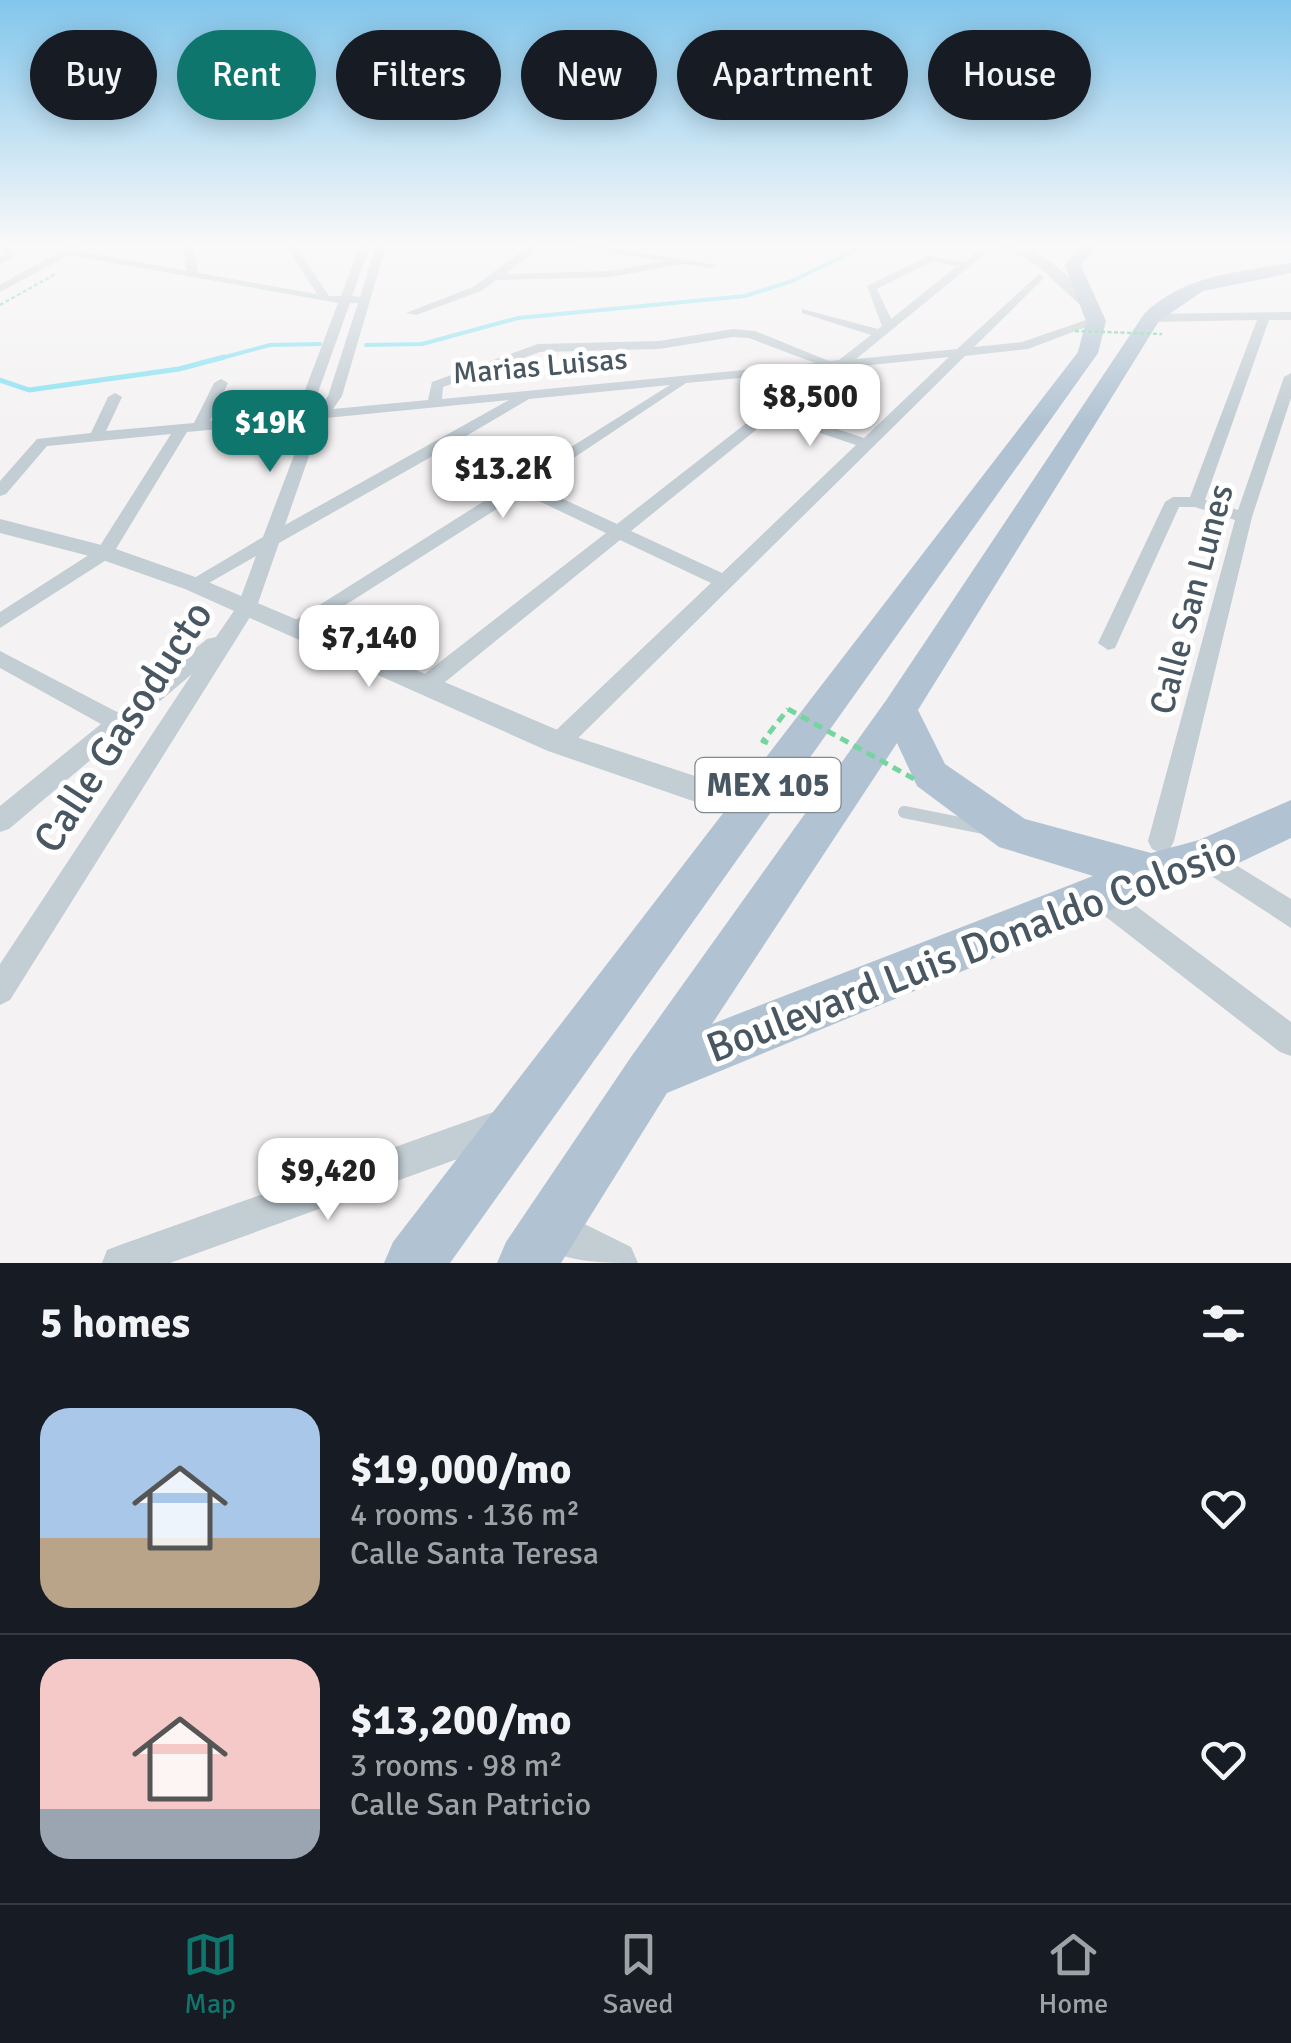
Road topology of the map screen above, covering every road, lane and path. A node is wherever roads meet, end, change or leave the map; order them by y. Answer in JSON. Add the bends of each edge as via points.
{"nodes":[{"id":1,"x":344,"y":305,"type":"edge"},
{"id":2,"x":362,"y":305,"type":"edge"},
{"id":3,"x":437,"y":305,"type":"edge"},
{"id":4,"x":877,"y":305,"type":"edge"},
{"id":5,"x":917,"y":305,"type":"edge"},
{"id":6,"x":1011,"y":305,"type":"edge"},
{"id":7,"x":1071,"y":305,"type":"edge"},
{"id":8,"x":1081,"y":305,"type":"edge"},
{"id":9,"x":1167,"y":305,"type":"edge"},
{"id":10,"x":806,"y":311,"type":"dead end"},
{"id":11,"x":412,"y":312,"type":"dead end"},
{"id":12,"x":1264,"y":316,"type":"junction"},
{"id":13,"x":1291,"y":316,"type":"edge"},
{"id":14,"x":1156,"y":326,"type":"junction"},
{"id":15,"x":1086,"y":327,"type":"junction"},
{"id":16,"x":885,"y":331,"type":"junction"},
{"id":17,"x":1043,"y":343,"type":"junction"},
{"id":18,"x":961,"y":353,"type":"junction"},
{"id":19,"x":836,"y":363,"type":"junction"},
{"id":20,"x":1291,"y":377,"type":"edge"},
{"id":21,"x":687,"y":380,"type":"junction"},
{"id":22,"x":221,"y":383,"type":"dead end"},
{"id":23,"x":528,"y":395,"type":"junction"},
{"id":24,"x":115,"y":397,"type":"dead end"},
{"id":25,"x":434,"y":404,"type":"junction"},
{"id":26,"x":768,"y":411,"type":"junction"},
{"id":27,"x":315,"y":419,"type":"junction"},
{"id":28,"x":191,"y":427,"type":"junction"},
{"id":29,"x":97,"y":435,"type":"junction"},
{"id":30,"x":867,"y":444,"type":"junction"},
{"id":31,"x":436,"y":446,"type":"junction"},
{"id":32,"x":518,"y":484,"type":"junction"},
{"id":33,"x":0,"y":490,"type":"edge"},
{"id":34,"x":1196,"y":502,"type":"junction"},
{"id":35,"x":1244,"y":517,"type":"junction"},
{"id":36,"x":0,"y":526,"type":"edge"},
{"id":37,"x":616,"y":530,"type":"junction"},
{"id":38,"x":273,"y":536,"type":"junction"},
{"id":39,"x":105,"y":553,"type":"junction"},
{"id":40,"x":728,"y":583,"type":"junction"},
{"id":41,"x":192,"y":584,"type":"junction"},
{"id":42,"x":248,"y":606,"type":"junction"},
{"id":43,"x":0,"y":621,"type":"edge"},
{"id":44,"x":298,"y":628,"type":"junction"},
{"id":45,"x":229,"y":632,"type":"junction"},
{"id":46,"x":1108,"y":643,"type":"dead end"},
{"id":47,"x":0,"y":658,"type":"edge"},
{"id":48,"x":426,"y":685,"type":"junction"},
{"id":49,"x":900,"y":709,"type":"junction"},
{"id":50,"x":118,"y":722,"type":"junction"},
{"id":51,"x":763,"y":740,"type":"dead end"},
{"id":52,"x":558,"y":743,"type":"junction"},
{"id":53,"x":916,"y":780,"type":"dead end"},
{"id":54,"x":751,"y":808,"type":"junction"},
{"id":55,"x":904,"y":812,"type":"dead end"},
{"id":56,"x":1291,"y":818,"type":"edge"},
{"id":57,"x":0,"y":821,"type":"edge"},
{"id":58,"x":1014,"y":834,"type":"junction"},
{"id":59,"x":1156,"y":857,"type":"junction"},
{"id":60,"x":1205,"y":858,"type":"junction"},
{"id":61,"x":1098,"y":894,"type":"junction"},
{"id":62,"x":1291,"y":915,"type":"edge"},
{"id":63,"x":0,"y":990,"type":"edge"},
{"id":64,"x":1291,"y":1041,"type":"edge"},
{"id":65,"x":649,"y":1075,"type":"junction"},
{"id":66,"x":515,"y":1122,"type":"junction"},
{"id":67,"x":539,"y":1246,"type":"edge"},
{"id":68,"x":120,"y":1263,"type":"edge"},
{"id":69,"x":414,"y":1263,"type":"edge"},
{"id":70,"x":615,"y":1263,"type":"edge"}],
"edges":[{"from":1,"to":27,"type":"street","via":[[309,398]]},
{"from":2,"to":27,"type":"street","via":[[335,396]]},
{"from":3,"to":11,"type":"street"},
{"from":4,"to":16,"type":"street"},
{"from":5,"to":16,"type":"street"},
{"from":6,"to":18,"type":"street"},
{"from":7,"to":15,"type":"main road"},
{"from":8,"to":15,"type":"main road"},
{"from":9,"to":14,"type":"main road","name":"Boulevard Luis Donaldo Colosio","number":"MEX 105"},
{"from":10,"to":16,"type":"street"},
{"from":12,"to":13,"type":"street"},
{"from":12,"to":14,"type":"street"},
{"from":12,"to":34,"type":"street"},
{"from":14,"to":15,"type":"path","bridge":true},
{"from":14,"to":49,"type":"main road","name":"Boulevard Luis Donaldo Colosio","number":"MEX 105"},
{"from":15,"to":17,"type":"street","name":"Marias Luisas"},
{"from":15,"to":17,"type":"street","name":"Marias Luisas"},
{"from":15,"to":54,"type":"main road","number":"MEX 105"},
{"from":16,"to":19,"type":"street"},
{"from":17,"to":18,"type":"street","name":"Marias Luisas"},
{"from":18,"to":19,"type":"street","name":"Marias Luisas"},
{"from":18,"to":30,"type":"street"},
{"from":19,"to":21,"type":"street","name":"Marias Luisas"},
{"from":19,"to":25,"type":"street","via":[[743,332],[659,345],[538,348],[437,385]]},
{"from":19,"to":26,"type":"street"},
{"from":20,"to":35,"type":"street","name":"Calle San Lunes"},
{"from":21,"to":23,"type":"street","name":"Marias Luisas"},
{"from":21,"to":32,"type":"street"},
{"from":22,"to":28,"type":"street"},
{"from":23,"to":25,"type":"street","name":"Marias Luisas"},
{"from":23,"to":31,"type":"street"},
{"from":24,"to":29,"type":"street"},
{"from":25,"to":27,"type":"street","name":"Marias Luisas"},
{"from":26,"to":30,"type":"street"},
{"from":26,"to":37,"type":"street"},
{"from":27,"to":28,"type":"street","name":"Marias Luisas"},
{"from":27,"to":38,"type":"street","name":"Calle Gasoducto"},
{"from":28,"to":29,"type":"street","name":"Marias Luisas"},
{"from":28,"to":39,"type":"street"},
{"from":29,"to":33,"type":"street","name":"Marias Luisas","via":[[42,442]]},
{"from":30,"to":40,"type":"street"},
{"from":31,"to":32,"type":"street"},
{"from":31,"to":38,"type":"street"},
{"from":32,"to":37,"type":"street"},
{"from":32,"to":44,"type":"street"},
{"from":34,"to":35,"type":"street"},
{"from":34,"to":46,"type":"street","via":[[1173,502],[1168,509]]},
{"from":35,"to":59,"type":"street","name":"Calle San Lunes"},
{"from":36,"to":39,"type":"street"},
{"from":37,"to":40,"type":"street"},
{"from":37,"to":48,"type":"street"},
{"from":38,"to":41,"type":"street"},
{"from":38,"to":42,"type":"street","name":"Calle Gasoducto"},
{"from":39,"to":41,"type":"street"},
{"from":39,"to":43,"type":"street"},
{"from":40,"to":52,"type":"street"},
{"from":41,"to":42,"type":"street"},
{"from":42,"to":44,"type":"street"},
{"from":42,"to":45,"type":"street","name":"Calle Gasoducto"},
{"from":44,"to":48,"type":"street"},
{"from":45,"to":50,"type":"street"},
{"from":45,"to":63,"type":"street","name":"Calle Gasoducto"},
{"from":47,"to":50,"type":"street"},
{"from":48,"to":52,"type":"street"},
{"from":49,"to":58,"type":"main road","via":[[931,775]]},
{"from":49,"to":65,"type":"main road","name":"Boulevard Luis Donaldo Colosio","number":"MEX 105"},
{"from":50,"to":57,"type":"street"},
{"from":51,"to":53,"type":"path","bridge":true,"via":[[788,709]]},
{"from":52,"to":54,"type":"street"},
{"from":54,"to":66,"type":"main road","number":"MEX 105"},
{"from":55,"to":58,"type":"lane"},
{"from":56,"to":60,"type":"main road","name":"Boulevard Luis Donaldo Colosio"},
{"from":58,"to":59,"type":"main road"},
{"from":59,"to":60,"type":"main road","name":"Boulevard Luis Donaldo Colosio"},
{"from":59,"to":61,"type":"main road","name":"Boulevard Luis Donaldo Colosio"},
{"from":60,"to":62,"type":"street"},
{"from":61,"to":64,"type":"street"},
{"from":61,"to":65,"type":"main road","name":"Boulevard Luis Donaldo Colosio"},
{"from":65,"to":67,"type":"main road","name":"Boulevard Luis Donaldo Colosio","number":"MEX 105"},
{"from":66,"to":68,"type":"street"},
{"from":66,"to":69,"type":"main road","number":"MEX 105"},
{"from":67,"to":70,"type":"street"}]}
